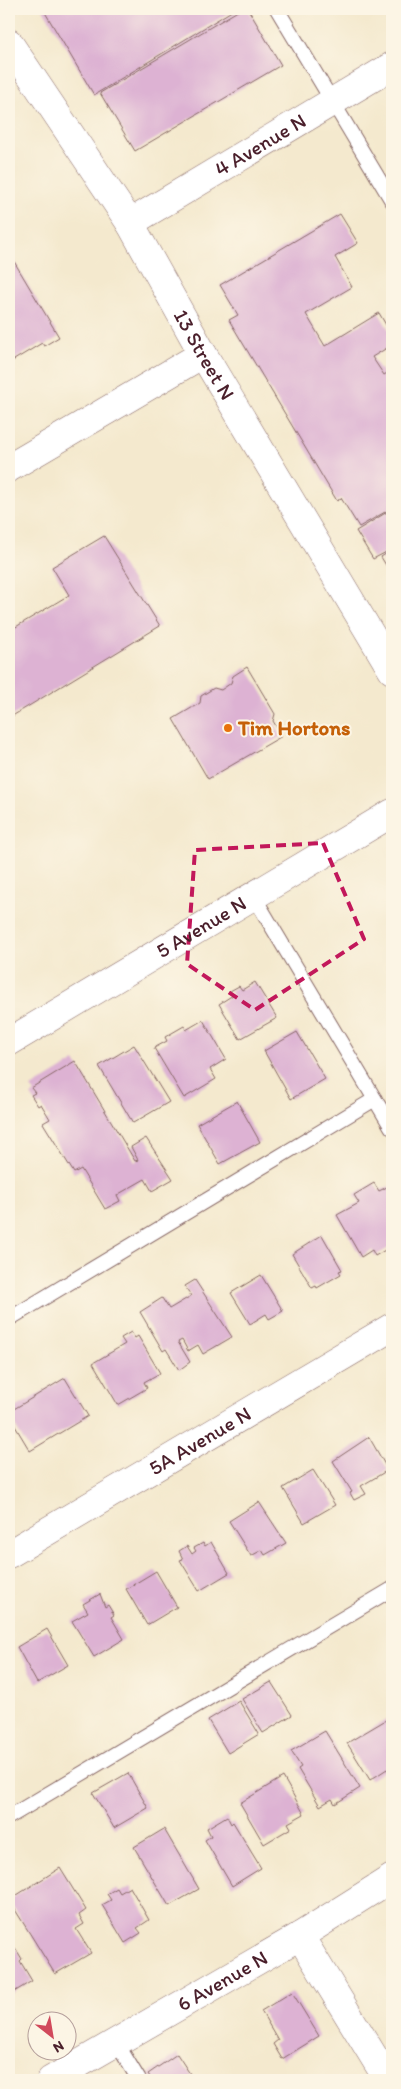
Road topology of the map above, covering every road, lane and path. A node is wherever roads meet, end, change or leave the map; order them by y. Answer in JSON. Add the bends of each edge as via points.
{"nodes":[{"id":1,"x":277,"y":9,"type":"edge"},
{"id":2,"x":9,"y":43,"type":"edge"},
{"id":3,"x":392,"y":66,"type":"edge"},
{"id":4,"x":333,"y":102,"type":"junction"},
{"id":5,"x":392,"y":201,"type":"edge"},
{"id":6,"x":130,"y":223,"type":"junction"},
{"id":7,"x":204,"y":354,"type":"junction"},
{"id":8,"x":9,"y":468,"type":"edge"},
{"id":9,"x":392,"y":670,"type":"edge"},
{"id":10,"x":392,"y":813,"type":"edge"},
{"id":11,"x":253,"y":895,"type":"junction"},
{"id":12,"x":9,"y":1042,"type":"edge"},
{"id":13,"x":375,"y":1099,"type":"junction"},
{"id":14,"x":392,"y":1128,"type":"edge"},
{"id":15,"x":9,"y":1319,"type":"edge"},
{"id":16,"x":392,"y":1327,"type":"edge"},
{"id":17,"x":9,"y":1554,"type":"edge"},
{"id":18,"x":392,"y":1589,"type":"edge"},
{"id":19,"x":9,"y":1818,"type":"edge"},
{"id":20,"x":392,"y":1878,"type":"edge"},
{"id":21,"x":300,"y":1936,"type":"junction"},
{"id":22,"x":116,"y":2042,"type":"junction"},
{"id":23,"x":51,"y":2080,"type":"edge"},
{"id":24,"x":139,"y":2080,"type":"edge"},
{"id":25,"x":388,"y":2080,"type":"edge"}],
"edges":[{"from":1,"to":4,"type":"lane"},
{"from":2,"to":6,"type":"street","name":"13 Street N"},
{"from":3,"to":4,"type":"street","name":"4 Avenue N"},
{"from":4,"to":5,"type":"lane"},
{"from":4,"to":6,"type":"street","name":"4 Avenue N"},
{"from":6,"to":7,"type":"street","name":"13 Street N"},
{"from":7,"to":8,"type":"street"},
{"from":7,"to":9,"type":"street","name":"13 Street N"},
{"from":10,"to":11,"type":"street","name":"5 Avenue N"},
{"from":11,"to":12,"type":"street","name":"5 Avenue N"},
{"from":11,"to":13,"type":"lane"},
{"from":13,"to":14,"type":"lane"},
{"from":13,"to":15,"type":"lane"},
{"from":16,"to":17,"type":"street","name":"5A Avenue N"},
{"from":18,"to":19,"type":"lane"},
{"from":20,"to":21,"type":"street","name":"6 Avenue N"},
{"from":21,"to":22,"type":"street","name":"6 Avenue N"},
{"from":21,"to":25,"type":"street"},
{"from":22,"to":23,"type":"street","name":"6 Avenue N"},
{"from":22,"to":24,"type":"lane"}]}
